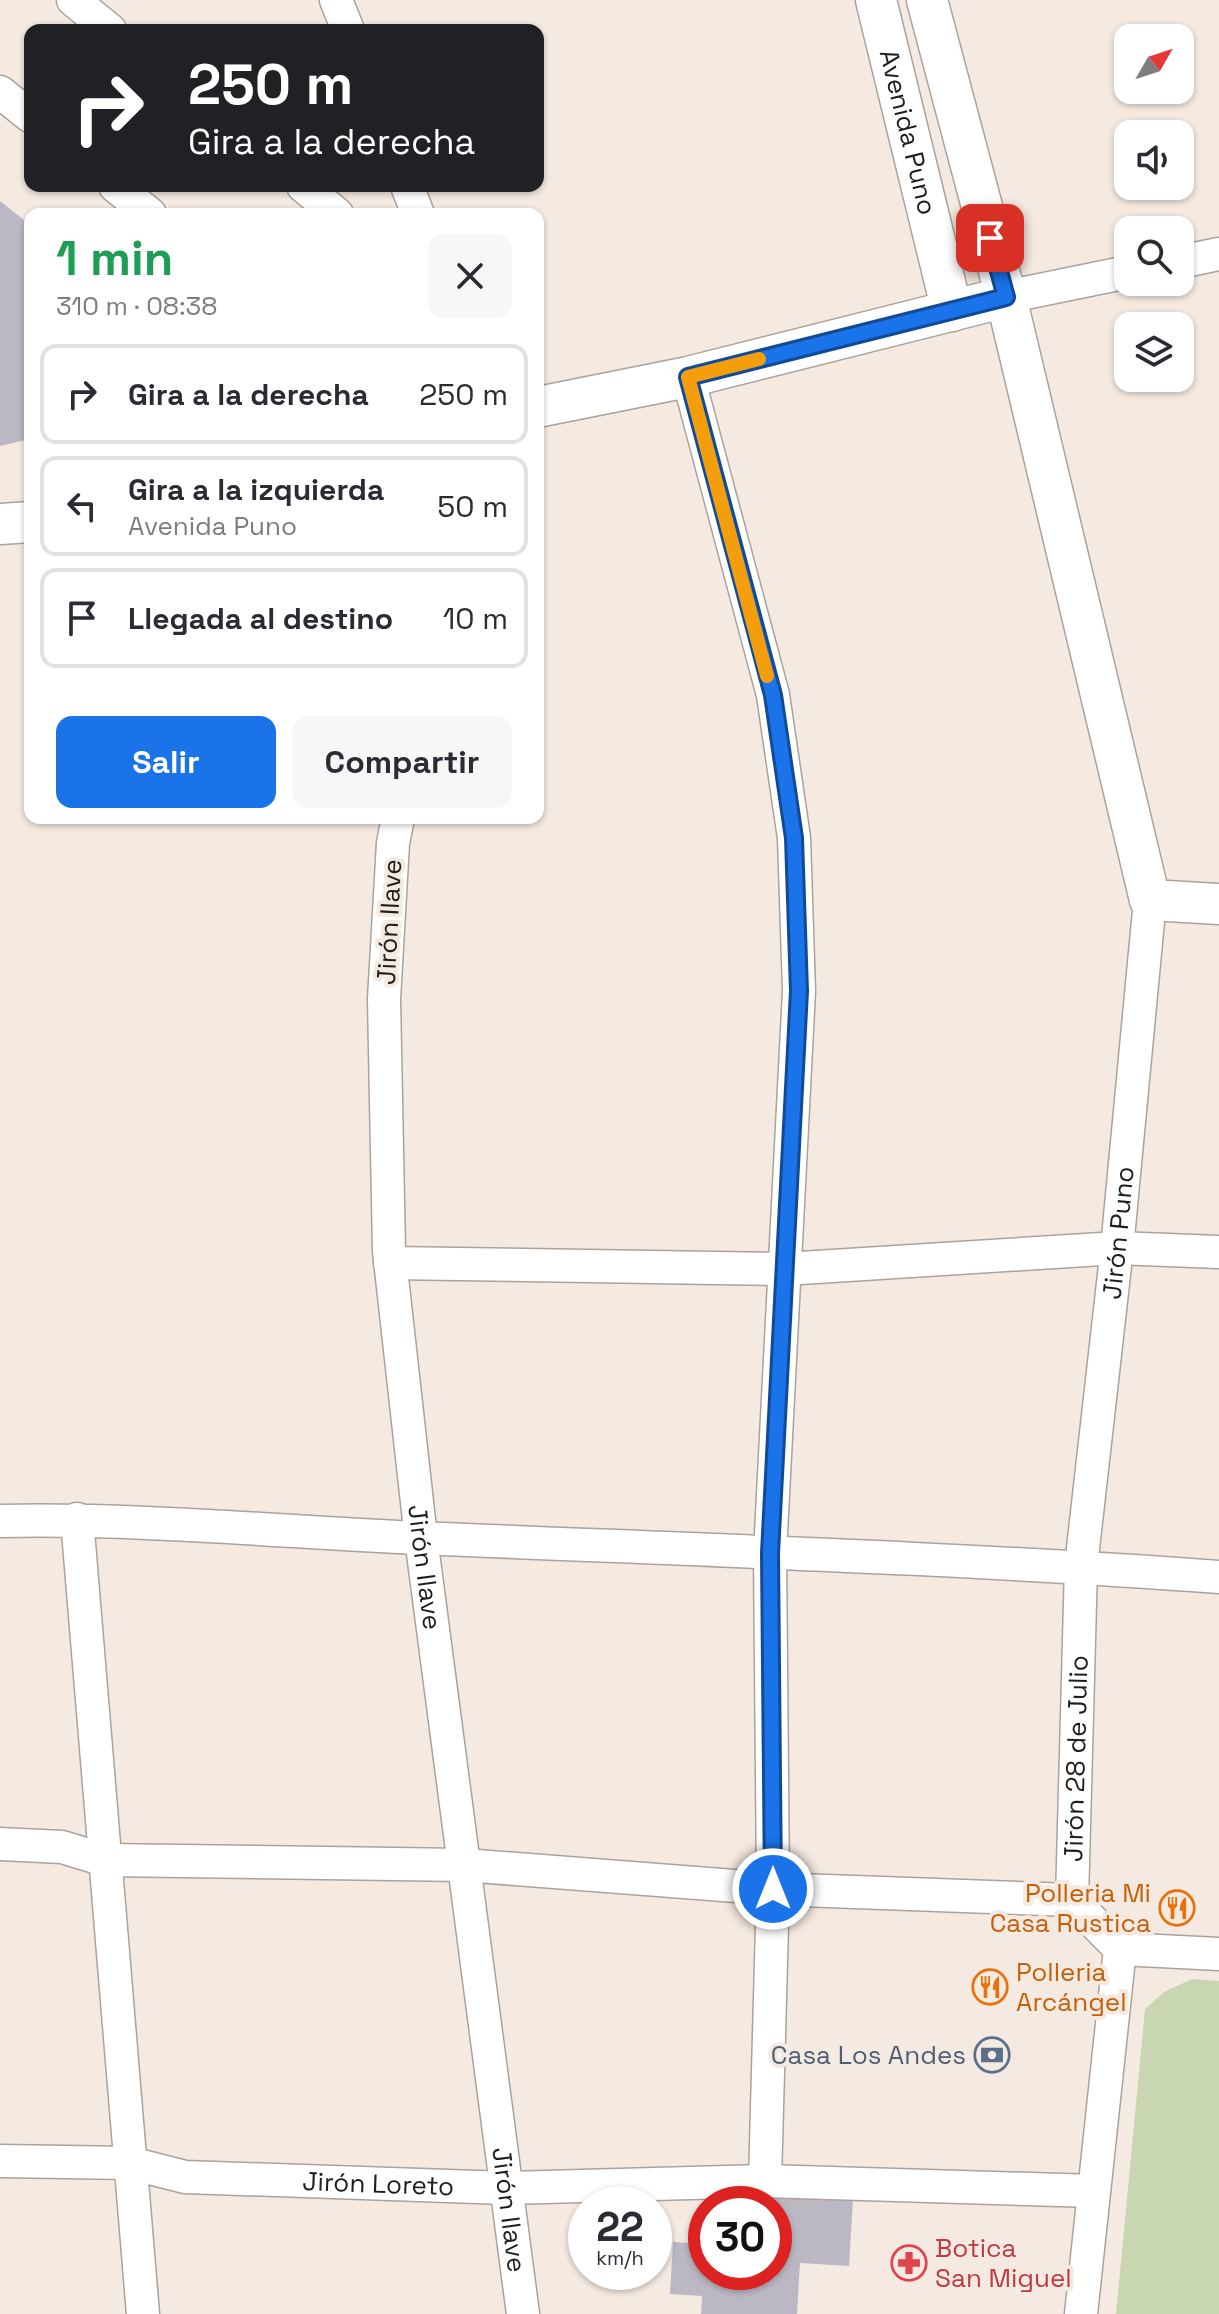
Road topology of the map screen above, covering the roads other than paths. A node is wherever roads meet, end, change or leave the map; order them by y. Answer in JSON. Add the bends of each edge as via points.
{"nodes":[{"id":1,"x":73,"y":0,"type":"edge"},
{"id":2,"x":336,"y":0,"type":"edge"},
{"id":3,"x":876,"y":0,"type":"edge"},
{"id":4,"x":927,"y":0,"type":"edge"},
{"id":5,"x":103,"y":24,"type":"edge"},
{"id":6,"x":346,"y":24,"type":"edge"},
{"id":7,"x":0,"y":92,"type":"edge"},
{"id":8,"x":24,"y":111,"type":"edge"},
{"id":9,"x":122,"y":192,"type":"edge"},
{"id":10,"x":310,"y":192,"type":"edge"},
{"id":11,"x":142,"y":208,"type":"edge"},
{"id":12,"x":330,"y":208,"type":"edge"},
{"id":13,"x":1219,"y":254,"type":"edge"},
{"id":14,"x":1194,"y":259,"type":"edge"},
{"id":15,"x":1114,"y":275,"type":"edge"},
{"id":16,"x":1006,"y":297,"type":"junction"},
{"id":17,"x":952,"y":311,"type":"junction"},
{"id":18,"x":688,"y":377,"type":"junction"},
{"id":19,"x":544,"y":406,"type":"edge"},
{"id":20,"x":24,"y":522,"type":"edge"},
{"id":21,"x":0,"y":524,"type":"edge"},
{"id":22,"x":397,"y":824,"type":"edge"},
{"id":23,"x":1150,"y":900,"type":"junction"},
{"id":24,"x":1219,"y":904,"type":"edge"},
{"id":25,"x":1117,"y":1248,"type":"junction"},
{"id":26,"x":1219,"y":1252,"type":"edge"},
{"id":27,"x":390,"y":1263,"type":"junction"},
{"id":28,"x":785,"y":1269,"type":"junction"},
{"id":29,"x":77,"y":1519,"type":"junction"},
{"id":30,"x":0,"y":1521,"type":"edge"},
{"id":31,"x":421,"y":1538,"type":"junction"},
{"id":32,"x":770,"y":1553,"type":"junction"},
{"id":33,"x":1081,"y":1566,"type":"junction"},
{"id":34,"x":1219,"y":1577,"type":"edge"},
{"id":35,"x":0,"y":1844,"type":"edge"},
{"id":36,"x":105,"y":1860,"type":"junction"},
{"id":37,"x":464,"y":1865,"type":"junction"},
{"id":38,"x":773,"y":1889,"type":"junction"},
{"id":39,"x":1072,"y":1900,"type":"junction"},
{"id":40,"x":1120,"y":1949,"type":"junction"},
{"id":41,"x":1219,"y":1954,"type":"edge"},
{"id":42,"x":0,"y":2161,"type":"edge"},
{"id":43,"x":130,"y":2163,"type":"junction"},
{"id":44,"x":765,"y":2181,"type":"junction"},
{"id":45,"x":506,"y":2188,"type":"junction"},
{"id":46,"x":1094,"y":2191,"type":"junction"},
{"id":47,"x":143,"y":2314,"type":"edge"},
{"id":48,"x":523,"y":2314,"type":"edge"},
{"id":49,"x":1081,"y":2314,"type":"edge"}],
"edges":[{"from":1,"to":5,"type":"street"},
{"from":2,"to":6,"type":"street"},
{"from":3,"to":17,"type":"street","name":"Avenida Puno"},
{"from":4,"to":16,"type":"street","name":"Avenida Puno"},
{"from":7,"to":8,"type":"street"},
{"from":9,"to":11,"type":"street"},
{"from":10,"to":12,"type":"street"},
{"from":13,"to":14,"type":"street"},
{"from":15,"to":16,"type":"street"},
{"from":16,"to":17,"type":"street"},
{"from":16,"to":23,"type":"street","name":"Avenida Puno"},
{"from":17,"to":18,"type":"street"},
{"from":18,"to":19,"type":"street"},
{"from":18,"to":28,"type":"street","via":[[773,695],[794,838],[799,991]]},
{"from":20,"to":21,"type":"street"},
{"from":22,"to":27,"type":"street","name":"Jirón Ilave","via":[[384,999]]},
{"from":23,"to":24,"type":"street"},
{"from":23,"to":25,"type":"street","name":"Jirón Puno"},
{"from":25,"to":26,"type":"street"},
{"from":25,"to":28,"type":"street"},
{"from":25,"to":33,"type":"street","name":"Jirón Puno"},
{"from":27,"to":28,"type":"street"},
{"from":27,"to":31,"type":"street","name":"Jirón Ilave"},
{"from":28,"to":32,"type":"street"},
{"from":29,"to":30,"type":"street"},
{"from":29,"to":31,"type":"street"},
{"from":29,"to":36,"type":"street"},
{"from":31,"to":32,"type":"street"},
{"from":31,"to":37,"type":"street","name":"Jirón Ilave"},
{"from":32,"to":33,"type":"street"},
{"from":32,"to":38,"type":"street"},
{"from":33,"to":34,"type":"street"},
{"from":33,"to":39,"type":"street","name":"Jirón 28 de Julio"},
{"from":35,"to":36,"type":"street","via":[[62,1847]]},
{"from":36,"to":37,"type":"street"},
{"from":36,"to":43,"type":"street"},
{"from":37,"to":38,"type":"street"},
{"from":37,"to":45,"type":"street","name":"Jirón Ilave"},
{"from":38,"to":39,"type":"street"},
{"from":38,"to":44,"type":"street"},
{"from":39,"to":40,"type":"street","name":"Jirón 28 de Julio"},
{"from":40,"to":41,"type":"street"},
{"from":40,"to":46,"type":"street"},
{"from":42,"to":43,"type":"street","name":"Jirón Loreto"},
{"from":43,"to":45,"type":"street","name":"Jirón Loreto","via":[[185,2177]]},
{"from":43,"to":47,"type":"street"},
{"from":44,"to":45,"type":"street","name":"Jirón Loreto"},
{"from":44,"to":46,"type":"street","name":"Jirón Loreto"},
{"from":45,"to":48,"type":"street","name":"Jirón Ilave"},
{"from":46,"to":49,"type":"street"}]}
